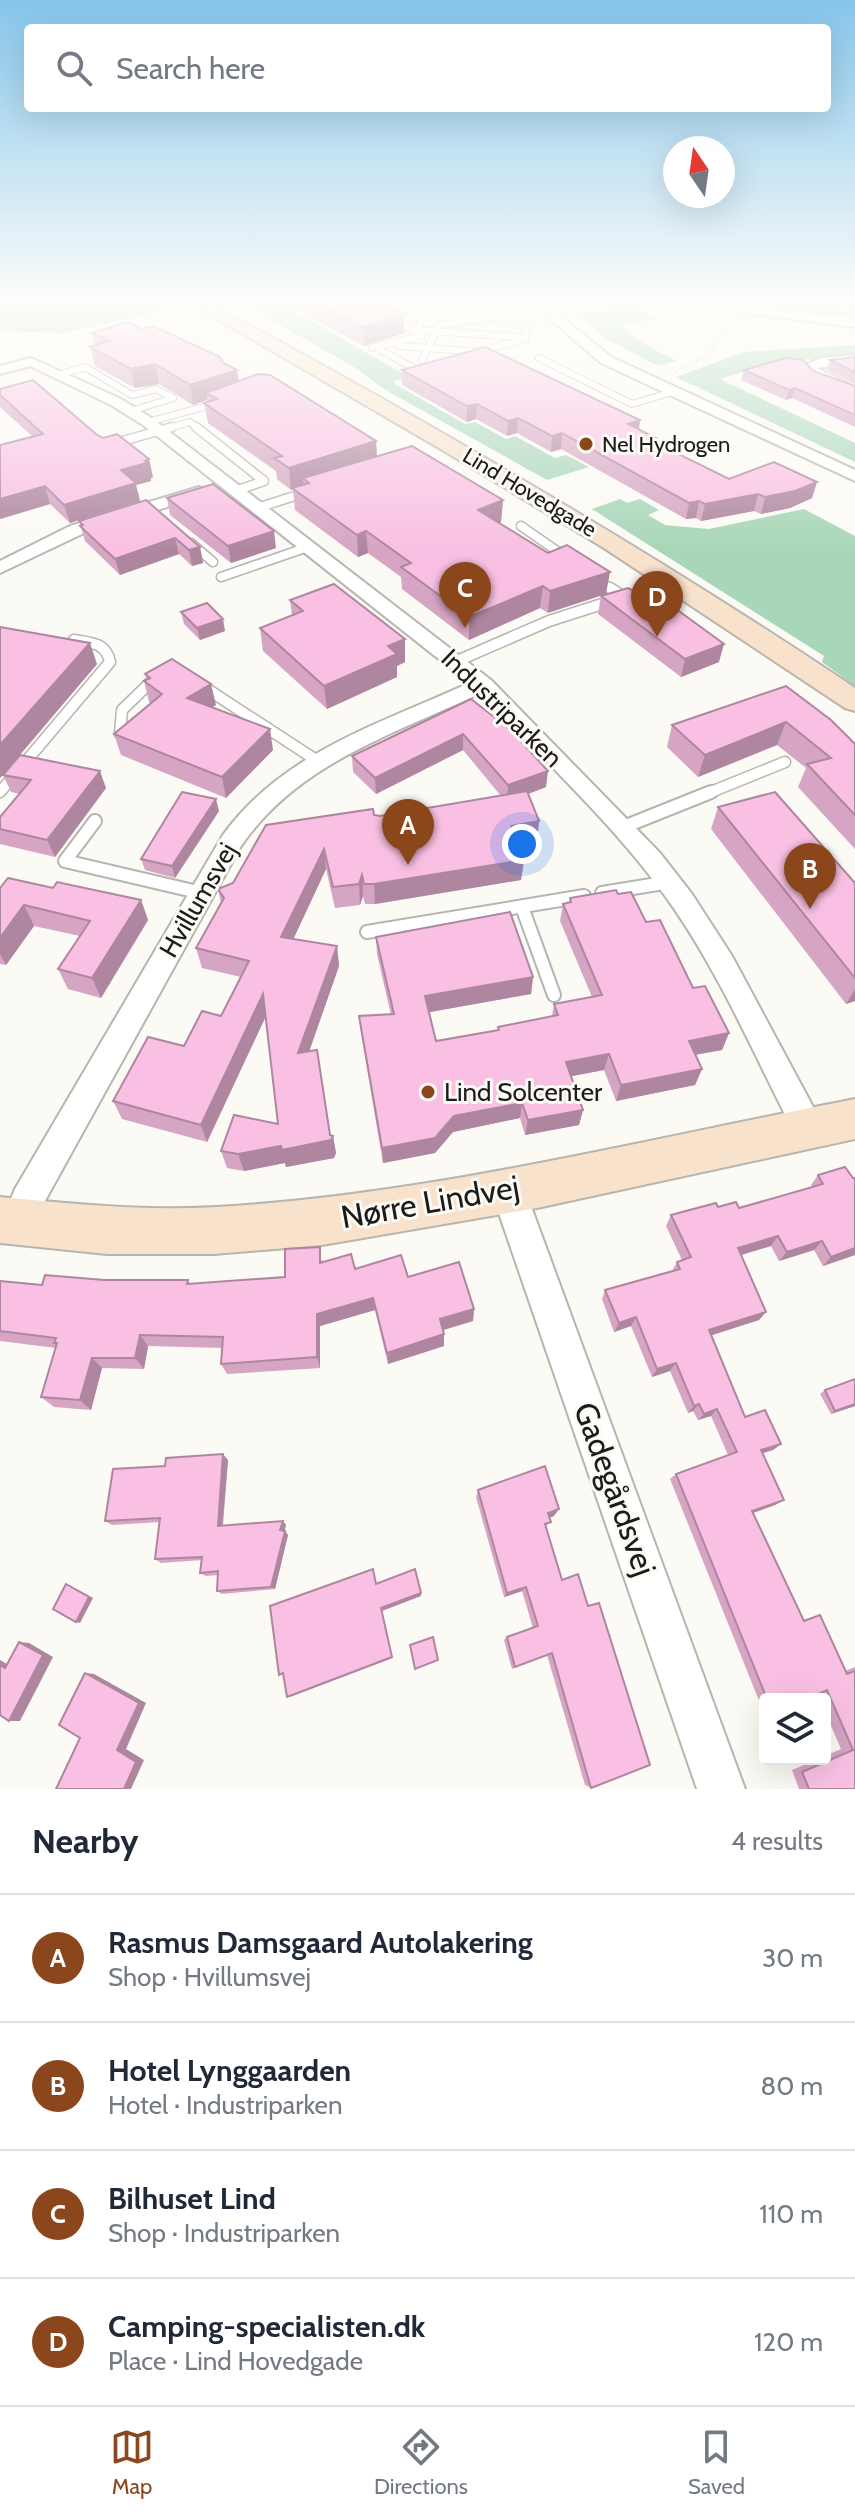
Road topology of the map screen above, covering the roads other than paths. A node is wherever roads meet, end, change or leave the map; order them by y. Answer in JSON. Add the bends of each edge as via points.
{"nodes":[{"id":1,"x":76,"y":384,"type":"edge"},
{"id":2,"x":114,"y":384,"type":"edge"},
{"id":3,"x":342,"y":384,"type":"edge"},
{"id":4,"x":593,"y":384,"type":"edge"},
{"id":5,"x":656,"y":384,"type":"edge"},
{"id":6,"x":672,"y":392,"type":"junction"},
{"id":7,"x":230,"y":399,"type":"edge"},
{"id":8,"x":146,"y":421,"type":"junction"},
{"id":9,"x":105,"y":446,"type":"edge"},
{"id":10,"x":855,"y":476,"type":"edge"},
{"id":11,"x":230,"y":487,"type":"junction"},
{"id":12,"x":314,"y":490,"type":"edge"},
{"id":13,"x":257,"y":508,"type":"junction"},
{"id":14,"x":521,"y":526,"type":"dead end"},
{"id":15,"x":182,"y":534,"type":"edge"},
{"id":16,"x":308,"y":547,"type":"junction"},
{"id":17,"x":213,"y":562,"type":"dead end"},
{"id":18,"x":572,"y":562,"type":"edge"},
{"id":19,"x":0,"y":568,"type":"edge"},
{"id":20,"x":585,"y":571,"type":"edge"},
{"id":21,"x":221,"y":577,"type":"dead end"},
{"id":22,"x":57,"y":637,"type":"edge"},
{"id":23,"x":457,"y":661,"type":"junction"},
{"id":24,"x":169,"y":665,"type":"edge"},
{"id":25,"x":194,"y":681,"type":"edge"},
{"id":26,"x":484,"y":684,"type":"junction"},
{"id":27,"x":855,"y":702,"type":"edge"},
{"id":28,"x":120,"y":734,"type":"edge"},
{"id":29,"x":319,"y":762,"type":"junction"},
{"id":30,"x":785,"y":762,"type":"dead end"},
{"id":31,"x":0,"y":792,"type":"edge"},
{"id":32,"x":95,"y":821,"type":"dead end"},
{"id":33,"x":621,"y":828,"type":"junction"},
{"id":34,"x":670,"y":882,"type":"junction"},
{"id":35,"x":202,"y":893,"type":"junction"},
{"id":36,"x":522,"y":907,"type":"junction"},
{"id":37,"x":367,"y":932,"type":"dead end"},
{"id":38,"x":554,"y":995,"type":"dead end"},
{"id":39,"x":855,"y":1119,"type":"edge"},
{"id":40,"x":808,"y":1128,"type":"junction"},
{"id":41,"x":508,"y":1190,"type":"junction"},
{"id":42,"x":9,"y":1222,"type":"edge"},
{"id":43,"x":721,"y":1789,"type":"edge"}],
"edges":[{"from":1,"to":8,"type":"street","name":"Industriparken"},
{"from":2,"to":8,"type":"lane","via":[[132,395],[156,389],[173,398]]},
{"from":3,"to":27,"type":"main road","name":"Lind Hovedgade","via":[[676,580]]},
{"from":4,"to":6,"type":"lane","via":[[632,404]]},
{"from":5,"to":6,"type":"street"},
{"from":6,"to":10,"type":"street"},
{"from":7,"to":8,"type":"lane"},
{"from":8,"to":9,"type":"lane"},
{"from":8,"to":11,"type":"street","name":"Industriparken"},
{"from":8,"to":11,"type":"lane","via":[[190,422],[264,481]]},
{"from":11,"to":13,"type":"street","name":"Industriparken"},
{"from":11,"to":19,"type":"street","via":[[76,530]]},
{"from":12,"to":13,"type":"lane"},
{"from":13,"to":16,"type":"street","name":"Industriparken"},
{"from":14,"to":18,"type":"lane"},
{"from":15,"to":17,"type":"lane"},
{"from":16,"to":21,"type":"lane"},
{"from":16,"to":23,"type":"street","name":"Industriparken"},
{"from":20,"to":23,"type":"lane","via":[[624,597],[549,621]]},
{"from":22,"to":31,"type":"lane","via":[[99,644],[110,662]]},
{"from":23,"to":26,"type":"street","name":"Industriparken"},
{"from":24,"to":28,"type":"lane","via":[[122,710]]},
{"from":25,"to":29,"type":"lane"},
{"from":26,"to":29,"type":"street","name":"Hvillumsvej"},
{"from":26,"to":33,"type":"street","name":"Industriparken"},
{"from":29,"to":35,"type":"street","name":"Hvillumsvej","via":[[279,787],[254,811]]},
{"from":30,"to":33,"type":"lane"},
{"from":32,"to":35,"type":"lane","via":[[65,861]]},
{"from":33,"to":34,"type":"street","name":"Industriparken"},
{"from":34,"to":36,"type":"lane"},
{"from":34,"to":40,"type":"street","name":"Industriparken","via":[[722,964]]},
{"from":35,"to":42,"type":"street","name":"Hvillumsvej","via":[[27,1200]]},
{"from":36,"to":37,"type":"lane"},
{"from":36,"to":38,"type":"lane"},
{"from":39,"to":40,"type":"main road","name":"Nørre Lindvej"},
{"from":40,"to":41,"type":"main road","name":"Nørre Lindvej"},
{"from":41,"to":42,"type":"main road","name":"Nørre Lindvej","via":[[351,1218],[184,1232]]},
{"from":41,"to":43,"type":"street","name":"Gadegårdsvej"}]}
